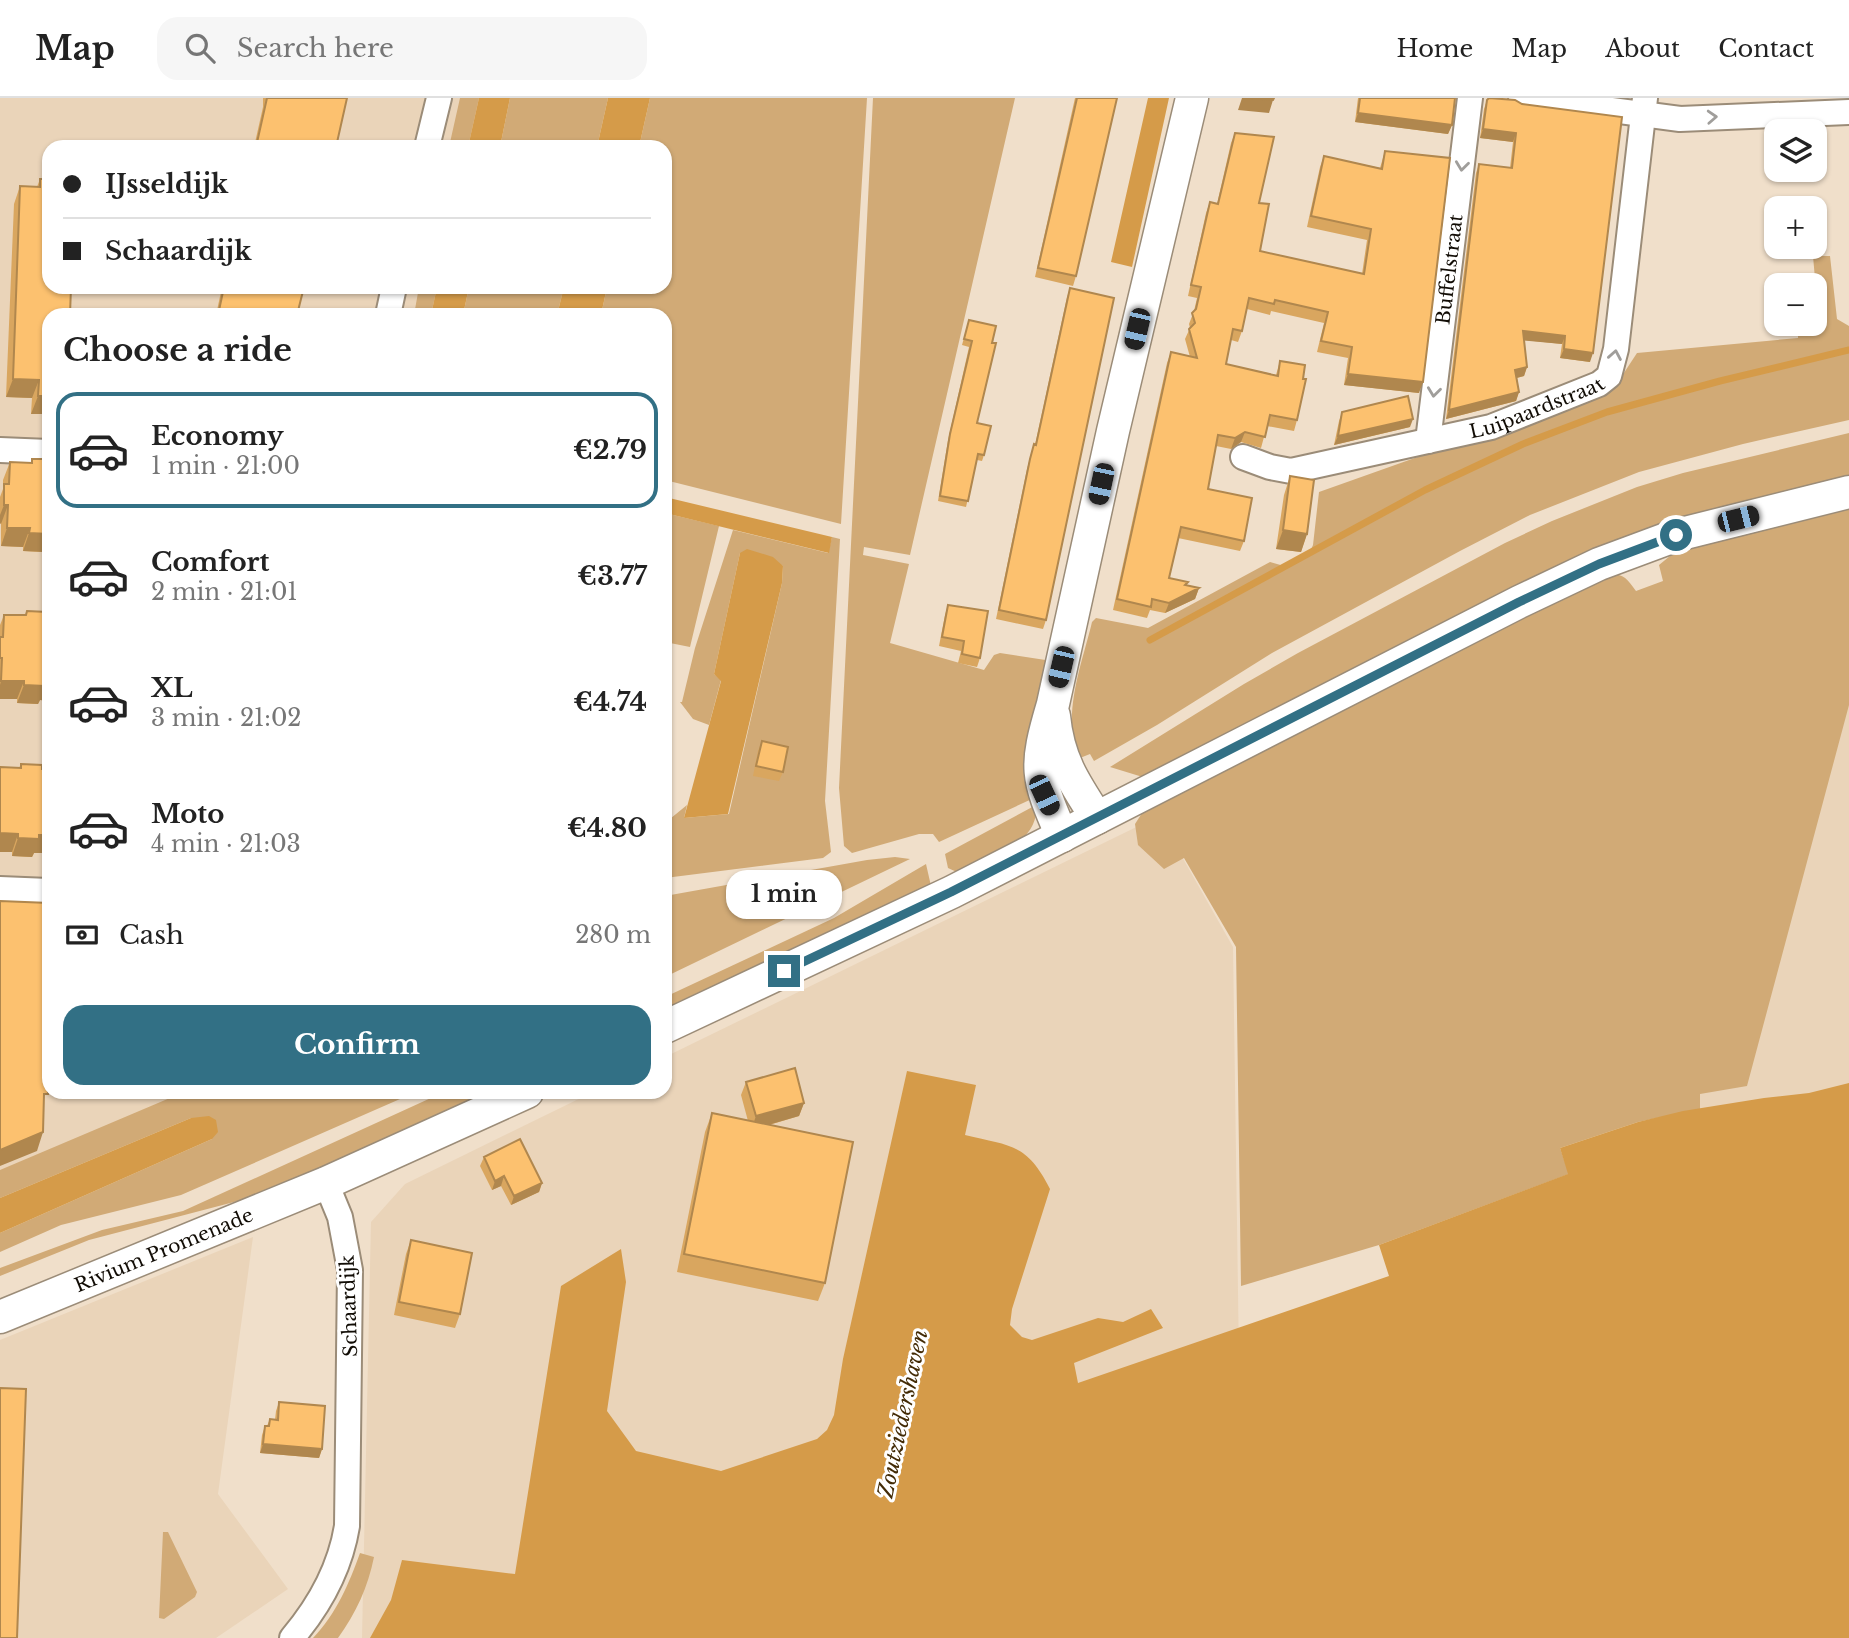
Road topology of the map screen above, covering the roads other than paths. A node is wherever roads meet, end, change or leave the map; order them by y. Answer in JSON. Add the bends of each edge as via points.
{"nodes":[{"id":1,"x":439,"y":98,"type":"edge"},
{"id":2,"x":1192,"y":98,"type":"edge"},
{"id":3,"x":1470,"y":98,"type":"edge"},
{"id":4,"x":1521,"y":98,"type":"edge"},
{"id":5,"x":1645,"y":105,"type":"edge"},
{"id":6,"x":1849,"y":112,"type":"edge"},
{"id":7,"x":430,"y":140,"type":"edge"},
{"id":8,"x":1428,"y":441,"type":"junction"},
{"id":9,"x":0,"y":450,"type":"edge"},
{"id":10,"x":42,"y":452,"type":"edge"},
{"id":11,"x":1243,"y":457,"type":"dead end"},
{"id":12,"x":1849,"y":492,"type":"edge"},
{"id":13,"x":1053,"y":704,"type":"junction"},
{"id":14,"x":1097,"y":818,"type":"junction"},
{"id":15,"x":1062,"y":836,"type":"junction"},
{"id":16,"x":0,"y":890,"type":"edge"},
{"id":17,"x":42,"y":891,"type":"edge"},
{"id":18,"x":672,"y":1024,"type":"edge"},
{"id":19,"x":512,"y":1099,"type":"edge"},
{"id":20,"x":326,"y":1183,"type":"junction"},
{"id":21,"x":0,"y":1317,"type":"edge"},
{"id":22,"x":292,"y":1638,"type":"edge"}],
"edges":[{"from":1,"to":7,"type":"street"},
{"from":2,"to":13,"type":"street"},
{"from":3,"to":8,"type":"street","name":"Buffelstraat","one_way":true},
{"from":4,"to":5,"type":"street"},
{"from":5,"to":6,"type":"street","one_way":true,"via":[[1680,119]]},
{"from":8,"to":5,"type":"street","name":"Luipaardstraat","one_way":true,"via":[[1491,428],[1609,376]]},
{"from":8,"to":11,"type":"street","name":"Luipaardstraat","via":[[1291,471]]},
{"from":9,"to":10,"type":"street"},
{"from":12,"to":14,"type":"street","via":[[1676,535],[1599,564]]},
{"from":13,"to":14,"type":"street","via":[[1063,760]]},
{"from":13,"to":15,"type":"street","via":[[1041,743],[1039,773]]},
{"from":14,"to":15,"type":"street"},
{"from":15,"to":18,"type":"street"},
{"from":16,"to":17,"type":"street"},
{"from":19,"to":20,"type":"street"},
{"from":20,"to":21,"type":"street","name":"Rivium Promenade"},
{"from":20,"to":22,"type":"street","name":"Schaardijk","via":[[340,1217],[351,1270],[347,1526],[333,1576]]}]}
